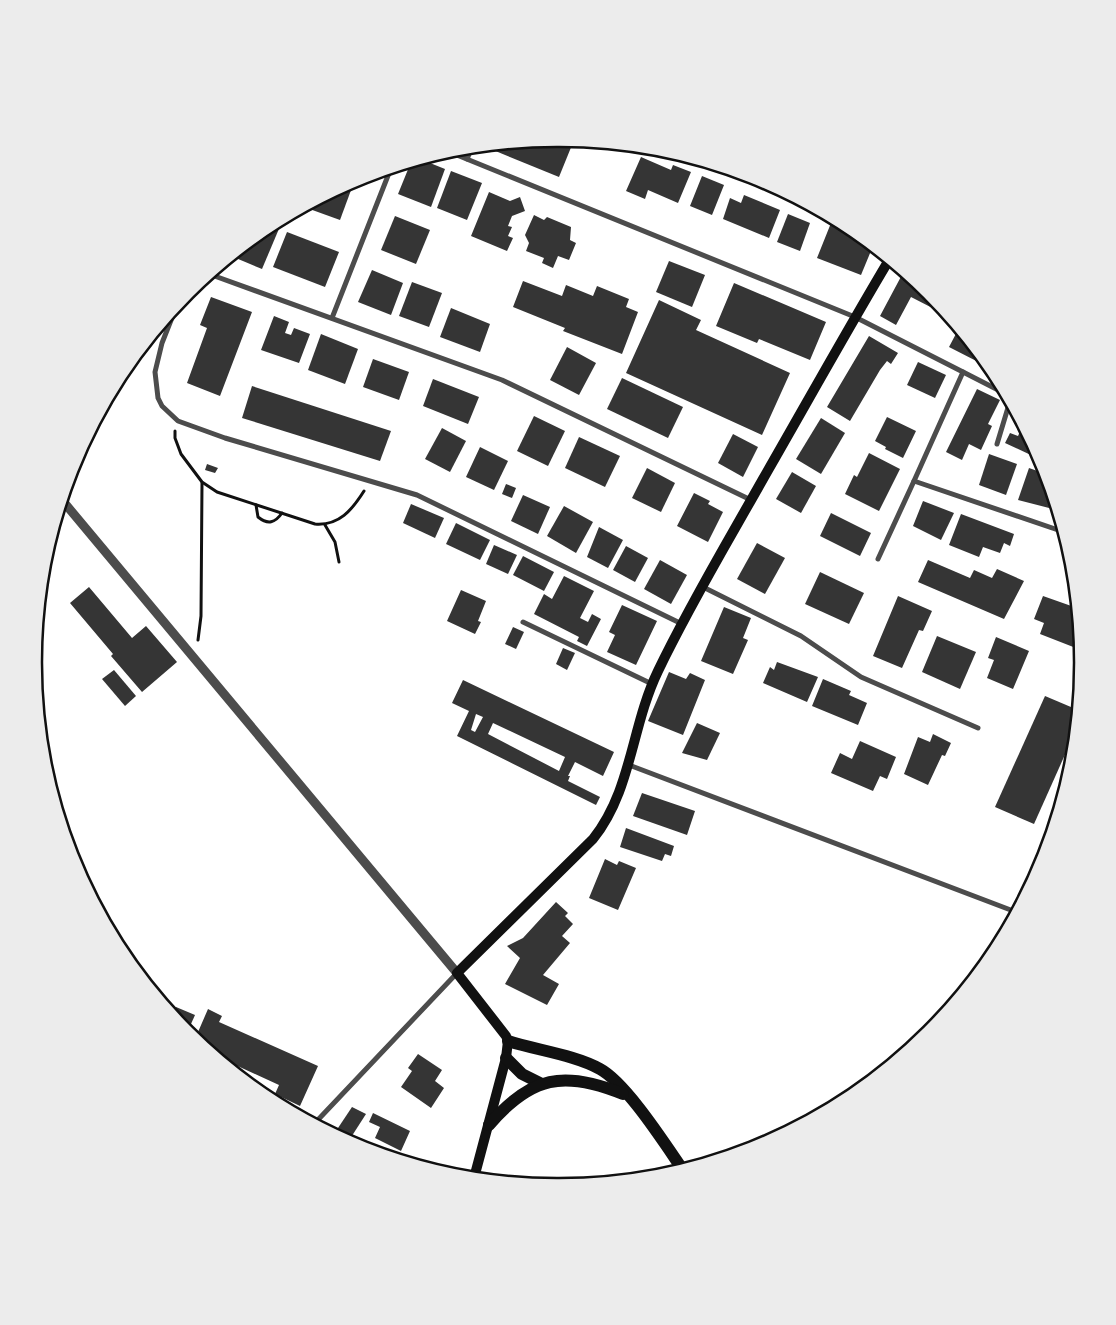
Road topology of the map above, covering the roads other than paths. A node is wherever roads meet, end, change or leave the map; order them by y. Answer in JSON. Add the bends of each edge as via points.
{"nodes":[{"id":1,"x":469,"y":155,"type":"edge"},
{"id":2,"x":459,"y":157,"type":"edge"},
{"id":3,"x":467,"y":160,"type":"junction"},
{"id":4,"x":388,"y":176,"type":"edge"},
{"id":5,"x":886,"y":265,"type":"edge"},
{"id":6,"x":216,"y":277,"type":"edge"},
{"id":7,"x":855,"y":317,"type":"junction"},
{"id":8,"x":332,"y":318,"type":"junction"},
{"id":9,"x":170,"y":323,"type":"edge"},
{"id":10,"x":963,"y":372,"type":"junction"},
{"id":11,"x":994,"y":388,"type":"edge"},
{"id":12,"x":1007,"y":410,"type":"edge"},
{"id":13,"x":997,"y":444,"type":"dead end"},
{"id":14,"x":914,"y":481,"type":"junction"},
{"id":15,"x":752,"y":500,"type":"junction"},
{"id":16,"x":67,"y":506,"type":"edge"},
{"id":17,"x":1056,"y":529,"type":"edge"},
{"id":18,"x":878,"y":559,"type":"dead end"},
{"id":19,"x":703,"y":587,"type":"junction"},
{"id":20,"x":523,"y":622,"type":"dead end"},
{"id":21,"x":682,"y":624,"type":"junction"},
{"id":22,"x":652,"y":684,"type":"junction"},
{"id":23,"x":978,"y":728,"type":"dead end"},
{"id":24,"x":629,"y":765,"type":"junction"},
{"id":25,"x":1010,"y":910,"type":"edge"},
{"id":26,"x":456,"y":973,"type":"junction"},
{"id":27,"x":508,"y":1042,"type":"junction"},
{"id":28,"x":506,"y":1058,"type":"junction"},
{"id":29,"x":540,"y":1083,"type":"junction"},
{"id":30,"x":628,"y":1096,"type":"junction"},
{"id":31,"x":319,"y":1119,"type":"edge"},
{"id":32,"x":489,"y":1125,"type":"junction"},
{"id":33,"x":678,"y":1163,"type":"edge"},
{"id":34,"x":476,"y":1171,"type":"edge"}],
"edges":[{"from":1,"to":3,"type":"street"},
{"from":2,"to":3,"type":"street"},
{"from":3,"to":7,"type":"street"},
{"from":4,"to":8,"type":"street"},
{"from":5,"to":7,"type":"main road"},
{"from":6,"to":8,"type":"street"},
{"from":7,"to":10,"type":"street"},
{"from":7,"to":15,"type":"main road"},
{"from":8,"to":15,"type":"street","via":[[524,389]]},
{"from":9,"to":21,"type":"street","via":[[154,372],[158,398],[178,421],[417,495]]},
{"from":10,"to":11,"type":"street"},
{"from":10,"to":14,"type":"street"},
{"from":12,"to":13,"type":"street"},
{"from":14,"to":17,"type":"street"},
{"from":14,"to":18,"type":"street"},
{"from":15,"to":19,"type":"main road"},
{"from":16,"to":26,"type":"street"},
{"from":19,"to":21,"type":"main road"},
{"from":19,"to":23,"type":"street","via":[[801,636],[861,677]]},
{"from":20,"to":22,"type":"street"},
{"from":21,"to":22,"type":"main road"},
{"from":22,"to":24,"type":"main road"},
{"from":24,"to":25,"type":"street"},
{"from":24,"to":26,"type":"main road","via":[[613,808],[593,839]]},
{"from":26,"to":27,"type":"main road","via":[[502,1029]]},
{"from":26,"to":31,"type":"street"},
{"from":27,"to":28,"type":"main road"},
{"from":27,"to":30,"type":"highway","via":[[596,1067]]},
{"from":28,"to":29,"type":"highway","via":[[522,1074]]},
{"from":28,"to":32,"type":"main road"},
{"from":29,"to":30,"type":"highway","via":[[585,1081]]},
{"from":29,"to":32,"type":"highway","via":[[515,1098]]},
{"from":30,"to":33,"type":"highway"},
{"from":32,"to":34,"type":"main road"}]}
